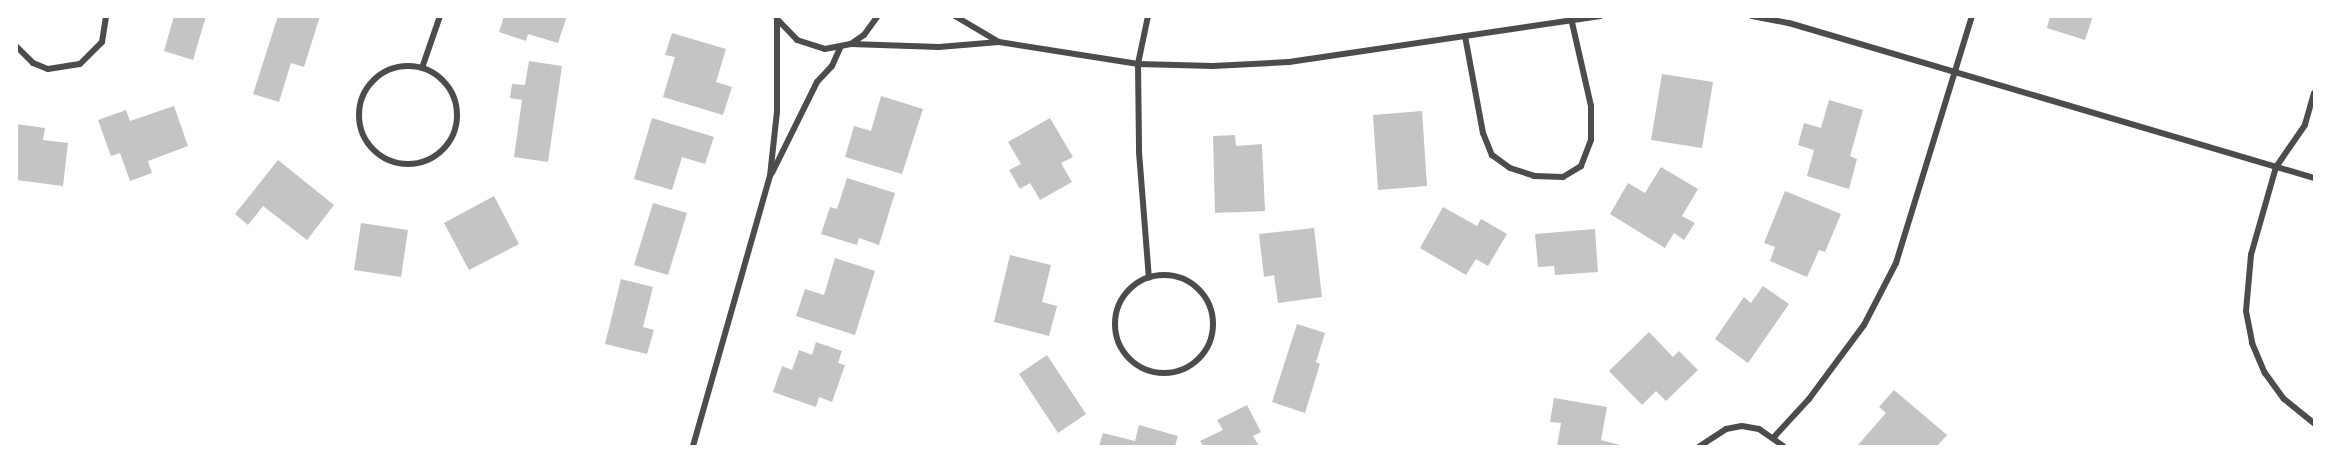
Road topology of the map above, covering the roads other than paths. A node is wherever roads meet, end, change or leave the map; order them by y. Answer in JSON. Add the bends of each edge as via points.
{"nodes":[{"id":1,"x":106,"y":16,"type":"edge"},
{"id":2,"x":440,"y":16,"type":"edge"},
{"id":3,"x":878,"y":16,"type":"edge"},
{"id":4,"x":955,"y":16,"type":"edge"},
{"id":5,"x":1148,"y":16,"type":"edge"},
{"id":6,"x":1601,"y":16,"type":"edge"},
{"id":7,"x":1752,"y":16,"type":"edge"},
{"id":8,"x":1972,"y":16,"type":"edge"},
{"id":9,"x":777,"y":18,"type":"edge"},
{"id":10,"x":1571,"y":19,"type":"edge"},
{"id":11,"x":1465,"y":36,"type":"junction"},
{"id":12,"x":999,"y":42,"type":"junction"},
{"id":13,"x":850,"y":44,"type":"junction"},
{"id":14,"x":16,"y":46,"type":"edge"},
{"id":15,"x":840,"y":48,"type":"junction"},
{"id":16,"x":1138,"y":64,"type":"junction"},
{"id":17,"x":422,"y":68,"type":"junction"},
{"id":18,"x":1955,"y":73,"type":"junction"},
{"id":19,"x":2314,"y":93,"type":"edge"},
{"id":20,"x":2276,"y":167,"type":"junction"},
{"id":21,"x":770,"y":176,"type":"junction"},
{"id":22,"x":2314,"y":178,"type":"edge"},
{"id":23,"x":1149,"y":278,"type":"junction"},
{"id":24,"x":2314,"y":423,"type":"edge"},
{"id":25,"x":1774,"y":437,"type":"junction"},
{"id":26,"x":693,"y":447,"type":"edge"},
{"id":27,"x":1700,"y":447,"type":"edge"},
{"id":28,"x":1783,"y":447,"type":"edge"}],
"edges":[{"from":1,"to":14,"type":"street","via":[[102,42],[80,64],[48,69],[33,63]]},
{"from":2,"to":17,"type":"street"},
{"from":3,"to":13,"type":"street","via":[[864,36]]},
{"from":4,"to":12,"type":"street"},
{"from":5,"to":16,"type":"street"},
{"from":6,"to":10,"type":"street"},
{"from":7,"to":18,"type":"street","via":[[1789,23]]},
{"from":8,"to":18,"type":"street"},
{"from":9,"to":15,"type":"street","via":[[785,31],[810,47]]},
{"from":9,"to":21,"type":"street","via":[[778,91]]},
{"from":10,"to":11,"type":"street"},
{"from":10,"to":11,"type":"street","via":[[1592,106],[1591,140],[1581,166],[1563,177],[1534,176],[1510,168],[1492,154],[1483,133]]},
{"from":11,"to":16,"type":"street","via":[[1290,62]]},
{"from":12,"to":13,"type":"street","via":[[939,47]]},
{"from":12,"to":16,"type":"street"},
{"from":13,"to":15,"type":"street"},
{"from":15,"to":21,"type":"street","via":[[832,66],[817,82]]},
{"from":16,"to":23,"type":"street","via":[[1139,152]]},
{"from":17,"to":17,"type":"street","via":[[391,69],[377,77],[360,103],[363,135],[372,148],[399,163],[431,159],[453,135],[455,102],[437,75]]},
{"from":18,"to":20,"type":"street"},
{"from":18,"to":25,"type":"street","via":[[1896,263],[1864,325],[1809,399]]},
{"from":19,"to":20,"type":"street","via":[[2305,125]]},
{"from":20,"to":22,"type":"street"},
{"from":20,"to":24,"type":"street","via":[[2252,255],[2246,311],[2252,343],[2265,373],[2284,399]]},
{"from":21,"to":26,"type":"street"},
{"from":23,"to":23,"type":"street","via":[[1124,296],[1117,310],[1118,342],[1125,355],[1151,372],[1183,370],[1207,347],[1212,315],[1206,300],[1181,278]]},
{"from":25,"to":27,"type":"street","via":[[1742,426],[1726,429]]},
{"from":25,"to":28,"type":"street"}]}
